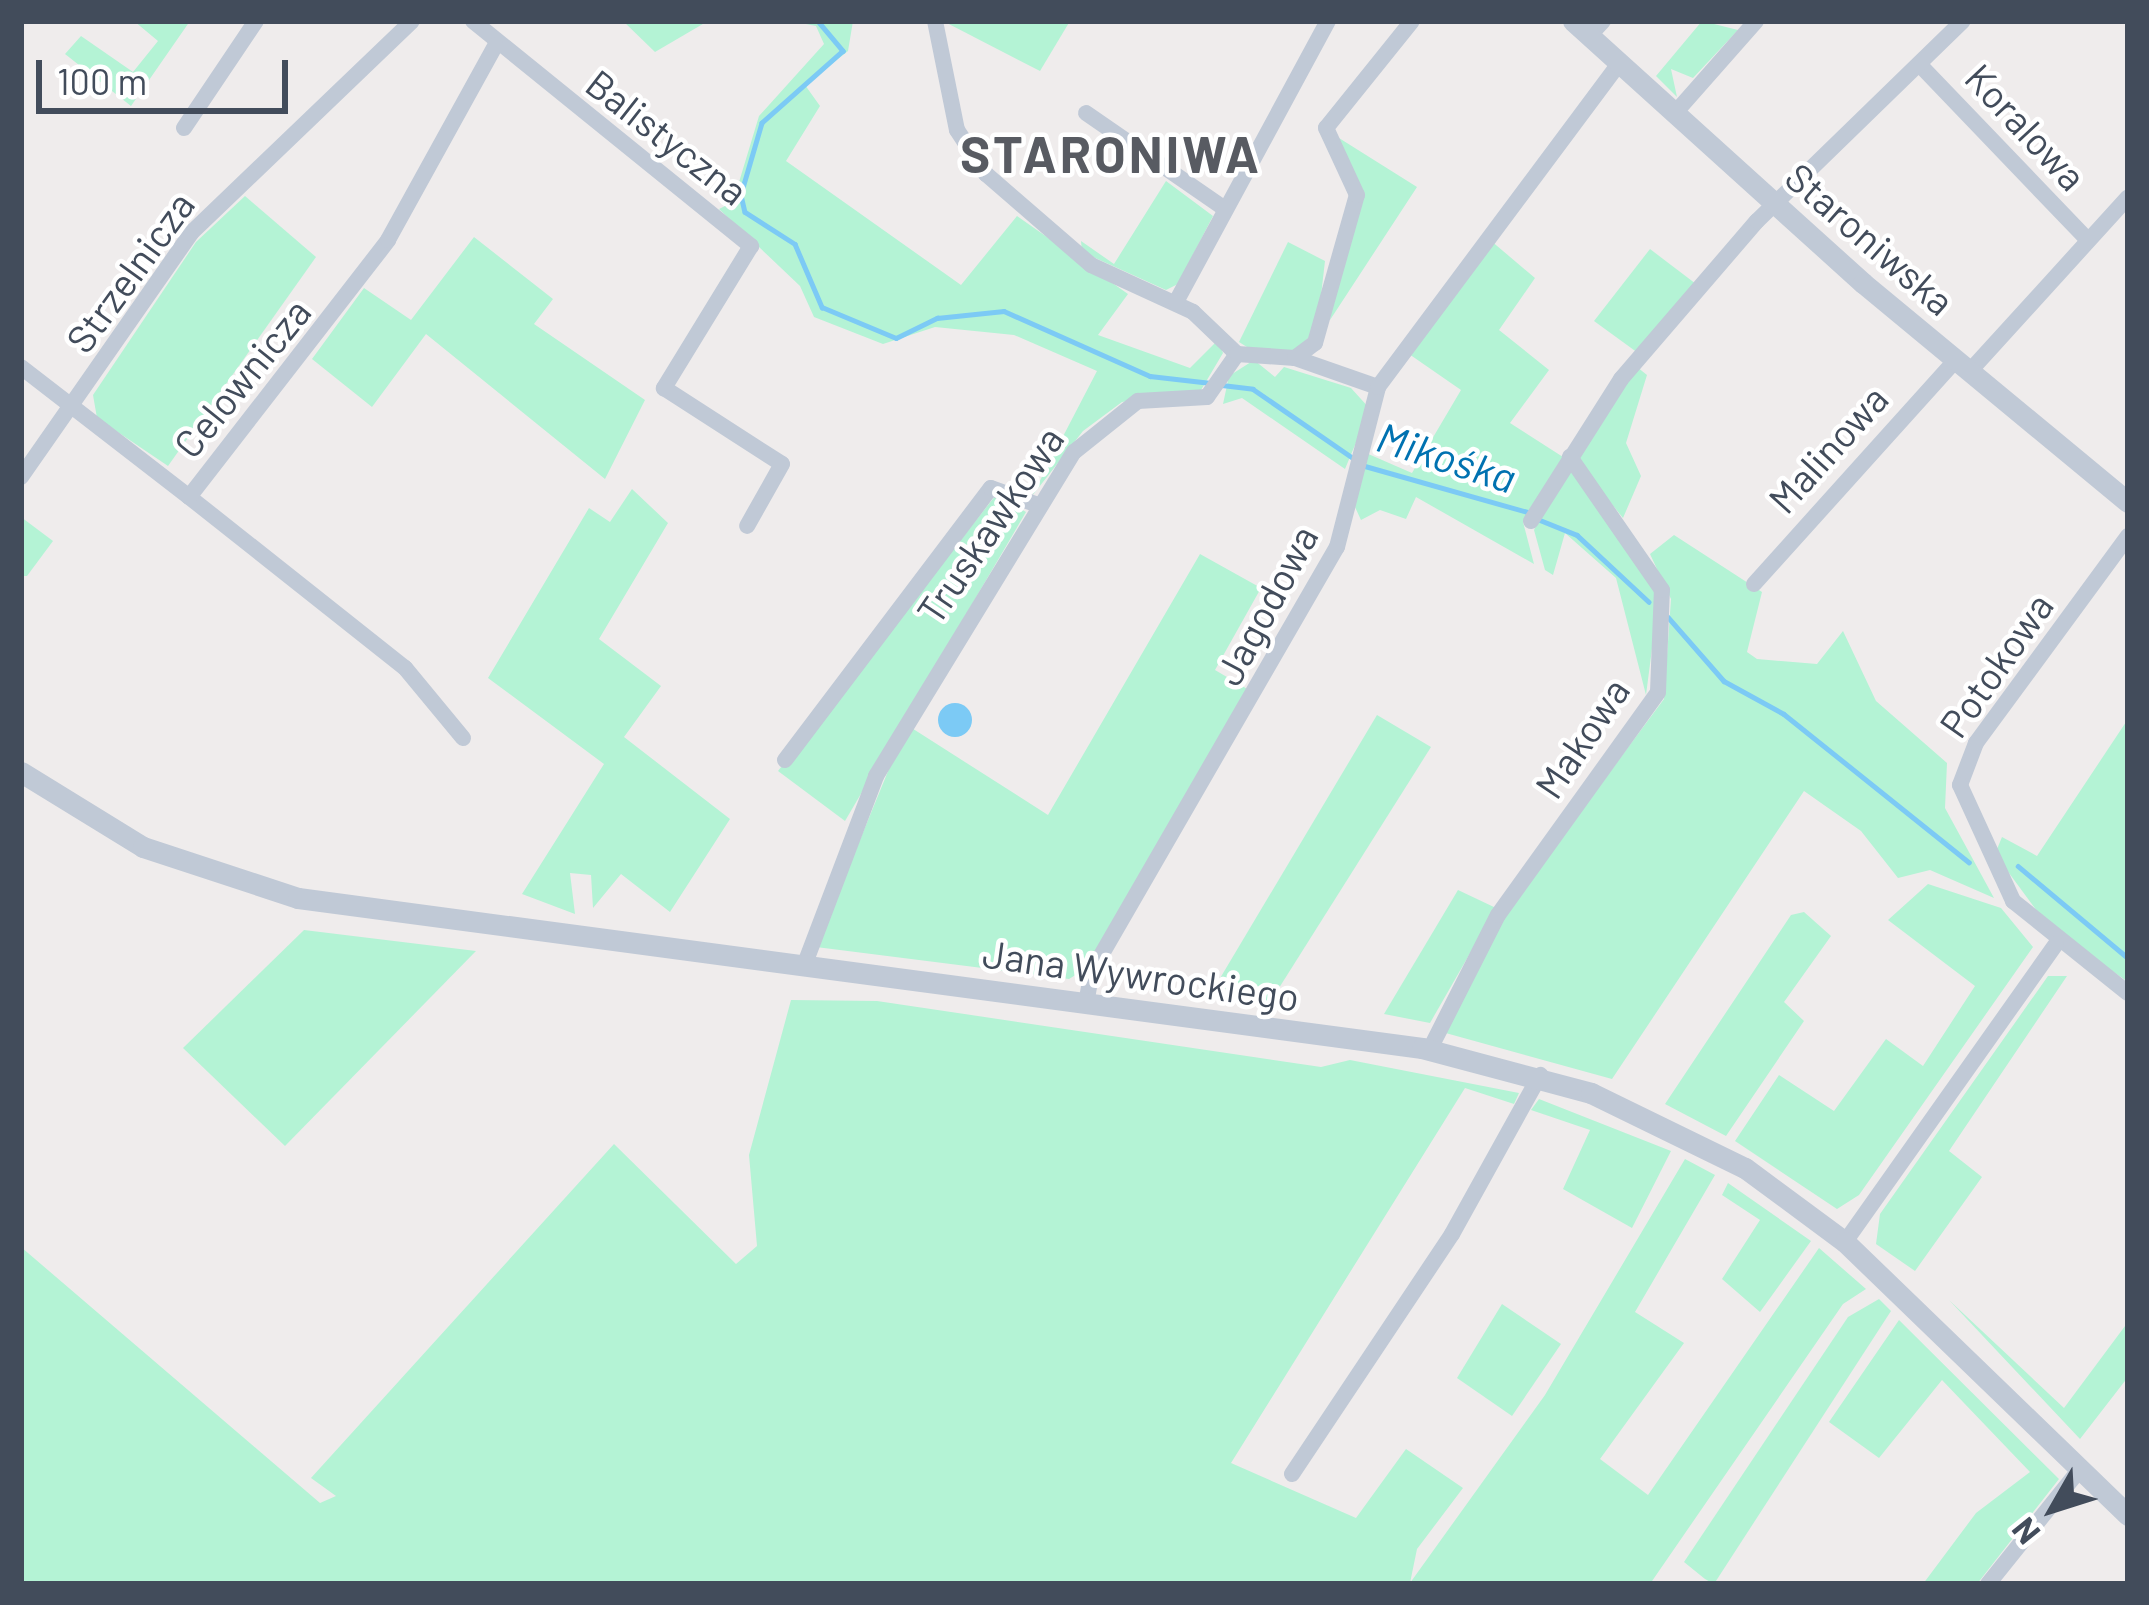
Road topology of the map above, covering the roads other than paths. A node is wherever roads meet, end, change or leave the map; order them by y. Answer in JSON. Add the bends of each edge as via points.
{"nodes":[{"id":1,"x":256,"y":21,"type":"edge"},
{"id":2,"x":412,"y":21,"type":"edge"},
{"id":3,"x":473,"y":21,"type":"edge"},
{"id":4,"x":935,"y":21,"type":"edge"},
{"id":5,"x":1328,"y":21,"type":"edge"},
{"id":6,"x":1412,"y":21,"type":"edge"},
{"id":7,"x":1756,"y":21,"type":"edge"},
{"id":8,"x":1963,"y":21,"type":"edge"},
{"id":9,"x":1589,"y":26,"type":"edge"},
{"id":10,"x":495,"y":46,"type":"junction"},
{"id":11,"x":1620,"y":62,"type":"junction"},
{"id":12,"x":1919,"y":64,"type":"junction"},
{"id":13,"x":1086,"y":113,"type":"dead end"},
{"id":14,"x":1675,"y":113,"type":"junction"},
{"id":15,"x":184,"y":128,"type":"dead end"},
{"id":16,"x":2128,"y":197,"type":"edge"},
{"id":17,"x":1776,"y":206,"type":"junction"},
{"id":18,"x":1225,"y":209,"type":"junction"},
{"id":19,"x":2084,"y":236,"type":"junction"},
{"id":20,"x":1176,"y":302,"type":"junction"},
{"id":21,"x":1237,"y":354,"type":"junction"},
{"id":22,"x":1295,"y":358,"type":"junction"},
{"id":23,"x":1962,"y":366,"type":"junction"},
{"id":24,"x":21,"y":368,"type":"edge"},
{"id":25,"x":1378,"y":387,"type":"junction"},
{"id":26,"x":73,"y":410,"type":"junction"},
{"id":27,"x":1570,"y":457,"type":"junction"},
{"id":28,"x":21,"y":477,"type":"edge"},
{"id":29,"x":188,"y":496,"type":"junction"},
{"id":30,"x":2128,"y":502,"type":"edge"},
{"id":31,"x":1038,"y":505,"type":"junction"},
{"id":32,"x":1535,"y":513,"type":"dead end"},
{"id":33,"x":747,"y":526,"type":"dead end"},
{"id":34,"x":2128,"y":536,"type":"edge"},
{"id":35,"x":1754,"y":584,"type":"dead end"},
{"id":36,"x":463,"y":738,"type":"dead end"},
{"id":37,"x":785,"y":760,"type":"dead end"},
{"id":38,"x":21,"y":772,"type":"edge"},
{"id":39,"x":2056,"y":944,"type":"junction"},
{"id":40,"x":804,"y":966,"type":"junction"},
{"id":41,"x":2128,"y":993,"type":"edge"},
{"id":42,"x":1086,"y":1004,"type":"junction"},
{"id":43,"x":1430,"y":1049,"type":"junction"},
{"id":44,"x":1540,"y":1075,"type":"junction"},
{"id":45,"x":1845,"y":1242,"type":"junction"},
{"id":46,"x":2080,"y":1469,"type":"junction"},
{"id":47,"x":1292,"y":1474,"type":"dead end"},
{"id":48,"x":2128,"y":1515,"type":"edge"},
{"id":49,"x":1988,"y":1584,"type":"edge"}],
"edges":[{"from":1,"to":15,"type":"street"},
{"from":2,"to":26,"type":"street","name":"Strzelnicza","via":[[191,233]]},
{"from":3,"to":10,"type":"street","name":"Balistyczna"},
{"from":4,"to":20,"type":"street","via":[[971,157],[1091,265]]},
{"from":5,"to":18,"type":"street"},
{"from":6,"to":22,"type":"street","via":[[1326,128],[1357,195],[1322,330]]},
{"from":7,"to":14,"type":"street"},
{"from":8,"to":12,"type":"street"},
{"from":9,"to":11,"type":"street","name":"Staroniwska"},
{"from":10,"to":29,"type":"street","name":"Celownicza","via":[[388,240]]},
{"from":10,"to":33,"type":"street","name":"Balistyczna","via":[[751,246],[664,388],[782,464]]},
{"from":11,"to":14,"type":"street","name":"Staroniwska"},
{"from":11,"to":25,"type":"street","name":"Jagodowa"},
{"from":12,"to":17,"type":"street"},
{"from":12,"to":19,"type":"street","name":"Koralowa"},
{"from":13,"to":18,"type":"street"},
{"from":14,"to":17,"type":"street","name":"Staroniwska"},
{"from":16,"to":19,"type":"street","name":"Malinowa"},
{"from":17,"to":23,"type":"street","name":"Staroniwska"},
{"from":17,"to":27,"type":"street","via":[[1621,379]]},
{"from":18,"to":20,"type":"street"},
{"from":19,"to":23,"type":"street","name":"Malinowa"},
{"from":20,"to":21,"type":"street"},
{"from":21,"to":22,"type":"street"},
{"from":21,"to":31,"type":"street","name":"Truskawkowa","via":[[1212,393],[1122,408]]},
{"from":22,"to":25,"type":"street"},
{"from":23,"to":30,"type":"street","name":"Staroniwska"},
{"from":23,"to":35,"type":"street","name":"Malinowa"},
{"from":24,"to":26,"type":"street"},
{"from":25,"to":42,"type":"street","name":"Jagodowa","via":[[1337,547],[1092,971]]},
{"from":26,"to":28,"type":"street","name":"Strzelnicza"},
{"from":26,"to":29,"type":"street"},
{"from":27,"to":32,"type":"street"},
{"from":27,"to":43,"type":"street","name":"Makowa","via":[[1662,590],[1658,692],[1498,915]]},
{"from":29,"to":36,"type":"street","name":"Celownicza","via":[[405,668]]},
{"from":31,"to":37,"type":"street","via":[[991,488]]},
{"from":31,"to":40,"type":"street","name":"Truskawkowa","via":[[876,776]]},
{"from":34,"to":39,"type":"street","name":"Potokowa","via":[[1976,743],[1960,785],[2002,886]]},
{"from":38,"to":40,"type":"street","name":"Jana Wywrockiego","via":[[143,847],[262,890]]},
{"from":39,"to":41,"type":"street","name":"Potokowa"},
{"from":39,"to":45,"type":"street"},
{"from":40,"to":42,"type":"street","name":"Jana Wywrockiego"},
{"from":42,"to":43,"type":"street","name":"Jana Wywrockiego"},
{"from":43,"to":44,"type":"street","name":"Jana Wywrockiego"},
{"from":44,"to":45,"type":"street","name":"Jana Wywrockiego","via":[[1706,1147]]},
{"from":44,"to":47,"type":"street","via":[[1441,1252]]},
{"from":45,"to":46,"type":"street","name":"Jana Wywrockiego"},
{"from":46,"to":48,"type":"street","name":"Jana Wywrockiego"},
{"from":46,"to":49,"type":"street"}]}
